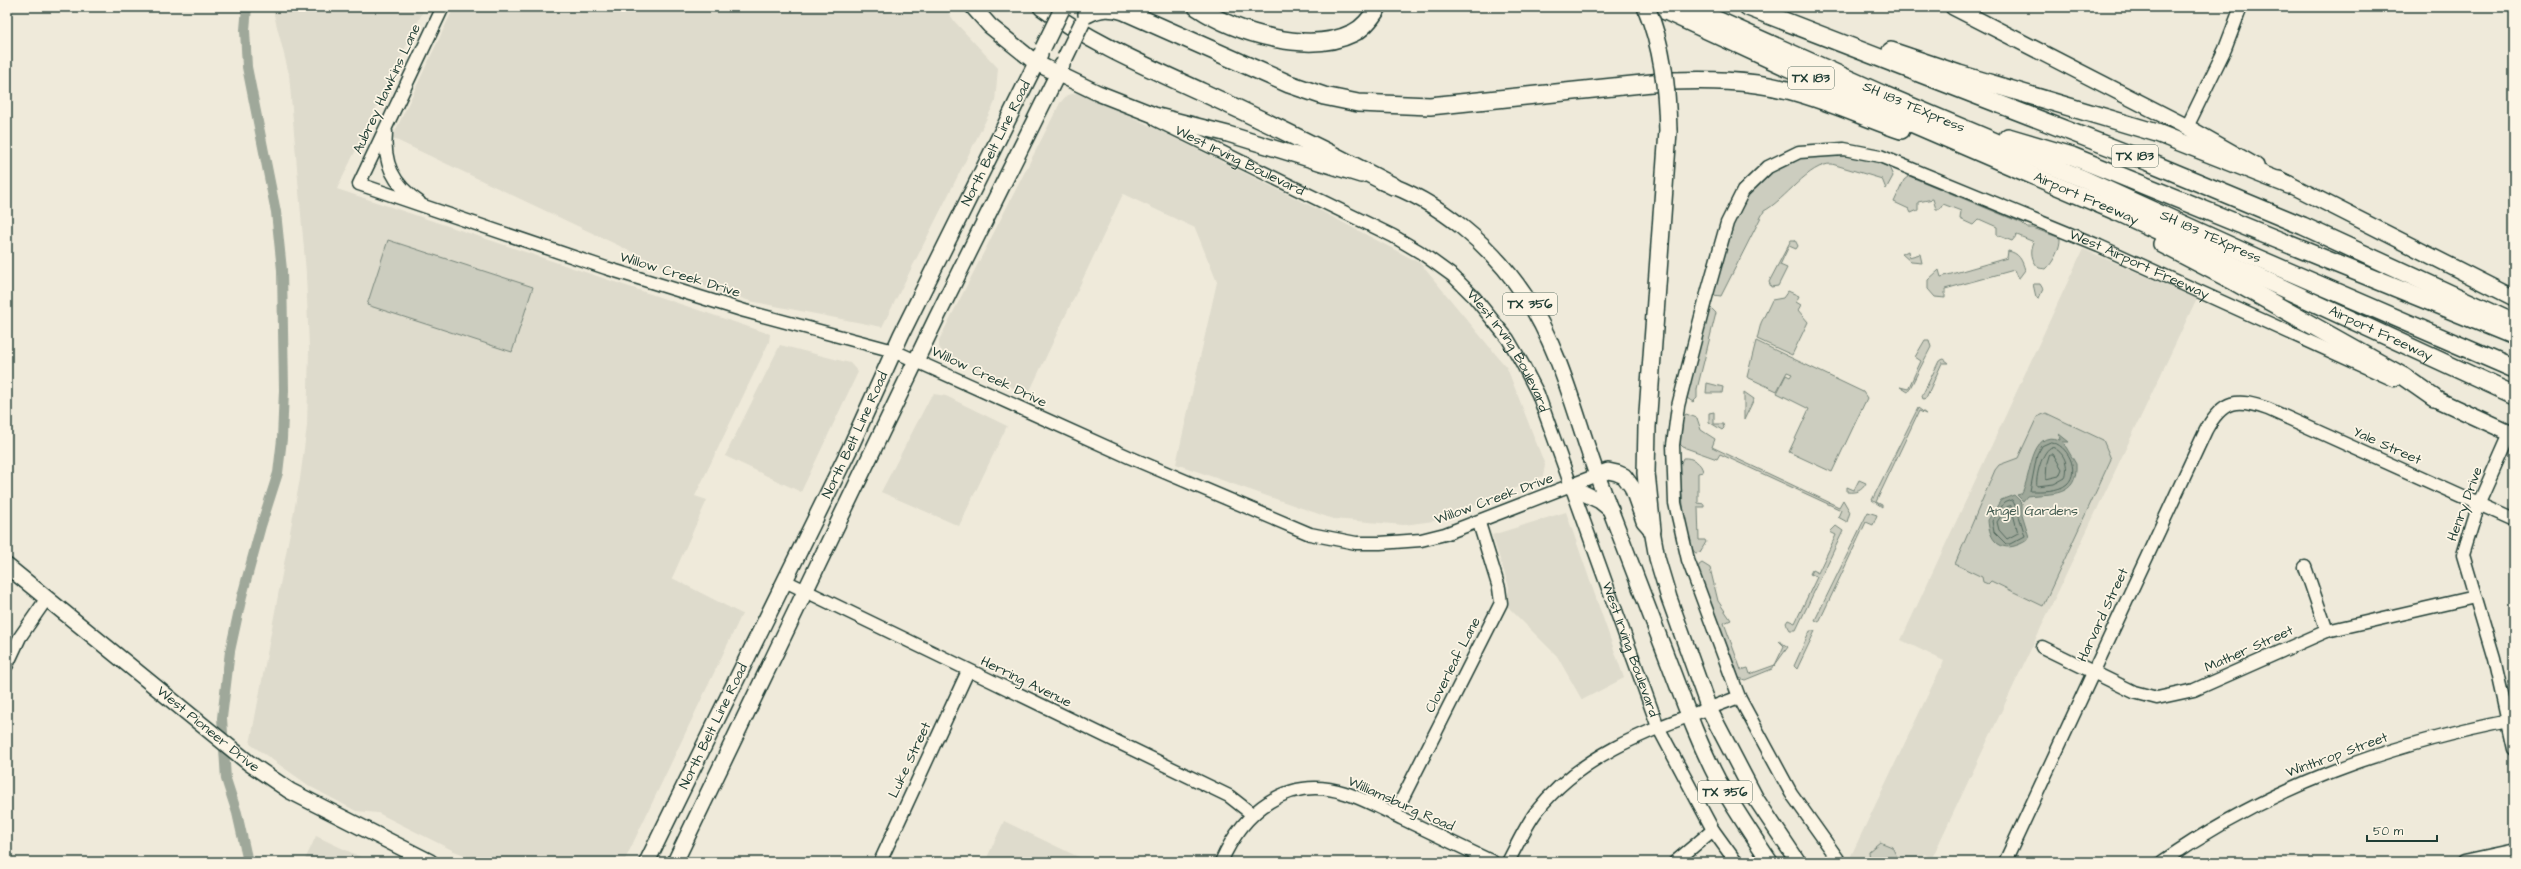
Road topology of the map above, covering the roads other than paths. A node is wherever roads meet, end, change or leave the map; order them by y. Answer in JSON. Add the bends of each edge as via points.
{"nodes":[{"id":1,"x":443,"y":7,"type":"edge"},
{"id":2,"x":974,"y":7,"type":"edge"},
{"id":3,"x":1042,"y":7,"type":"edge"},
{"id":4,"x":1197,"y":7,"type":"edge"},
{"id":5,"x":1378,"y":7,"type":"edge"},
{"id":6,"x":1646,"y":7,"type":"edge"},
{"id":7,"x":1657,"y":7,"type":"edge"},
{"id":8,"x":1688,"y":7,"type":"edge"},
{"id":9,"x":1710,"y":7,"type":"edge"},
{"id":10,"x":1748,"y":7,"type":"edge"},
{"id":11,"x":1952,"y":7,"type":"edge"},
{"id":12,"x":2241,"y":7,"type":"edge"},
{"id":13,"x":1062,"y":9,"type":"edge"},
{"id":14,"x":1086,"y":15,"type":"edge"},
{"id":15,"x":1804,"y":30,"type":"junction"},
{"id":16,"x":1036,"y":63,"type":"junction"},
{"id":17,"x":1058,"y":73,"type":"junction"},
{"id":18,"x":1128,"y":106,"type":"junction"},
{"id":19,"x":388,"y":120,"type":"junction"},
{"id":20,"x":2187,"y":127,"type":"junction"},
{"id":21,"x":2008,"y":137,"type":"junction"},
{"id":22,"x":1966,"y":147,"type":"junction"},
{"id":23,"x":359,"y":184,"type":"joint"},
{"id":24,"x":2289,"y":185,"type":"junction"},
{"id":25,"x":1393,"y":186,"type":"junction"},
{"id":26,"x":430,"y":210,"type":"junction"},
{"id":27,"x":2120,"y":213,"type":"junction"},
{"id":28,"x":2514,"y":298,"type":"edge"},
{"id":29,"x":2514,"y":323,"type":"edge"},
{"id":30,"x":2514,"y":336,"type":"edge"},
{"id":31,"x":894,"y":351,"type":"junction"},
{"id":32,"x":2514,"y":358,"type":"edge"},
{"id":33,"x":917,"y":360,"type":"junction"},
{"id":34,"x":2514,"y":368,"type":"edge"},
{"id":35,"x":2514,"y":395,"type":"edge"},
{"id":36,"x":2434,"y":398,"type":"junction"},
{"id":37,"x":2247,"y":402,"type":"joint"},
{"id":38,"x":2512,"y":434,"type":"edge"},
{"id":39,"x":1597,"y":475,"type":"junction"},
{"id":40,"x":1571,"y":487,"type":"junction"},
{"id":41,"x":2478,"y":503,"type":"junction"},
{"id":42,"x":1611,"y":510,"type":"junction"},
{"id":43,"x":2514,"y":520,"type":"edge"},
{"id":44,"x":1479,"y":523,"type":"junction"},
{"id":45,"x":1652,"y":530,"type":"junction"},
{"id":46,"x":7,"y":566,"type":"edge"},
{"id":47,"x":2305,"y":567,"type":"dead end"},
{"id":48,"x":785,"y":581,"type":"junction"},
{"id":49,"x":805,"y":591,"type":"junction"},
{"id":50,"x":2476,"y":597,"type":"junction"},
{"id":51,"x":47,"y":598,"type":"junction"},
{"id":52,"x":2327,"y":631,"type":"junction"},
{"id":53,"x":2042,"y":647,"type":"dead end"},
{"id":54,"x":7,"y":665,"type":"edge"},
{"id":55,"x":968,"y":671,"type":"junction"},
{"id":56,"x":2093,"y":672,"type":"junction"},
{"id":57,"x":1739,"y":697,"type":"junction"},
{"id":58,"x":1708,"y":709,"type":"junction"},
{"id":59,"x":1690,"y":717,"type":"junction"},
{"id":60,"x":2511,"y":720,"type":"edge"},
{"id":61,"x":1658,"y":727,"type":"junction"},
{"id":62,"x":2514,"y":749,"type":"edge"},
{"id":63,"x":1252,"y":814,"type":"junction"},
{"id":64,"x":1394,"y":815,"type":"junction"},
{"id":65,"x":1713,"y":830,"type":"junction"},
{"id":66,"x":2514,"y":851,"type":"edge"},
{"id":67,"x":430,"y":862,"type":"edge"},
{"id":68,"x":647,"y":862,"type":"edge"},
{"id":69,"x":675,"y":862,"type":"edge"},
{"id":70,"x":880,"y":862,"type":"edge"},
{"id":71,"x":1221,"y":862,"type":"edge"},
{"id":72,"x":1493,"y":862,"type":"edge"},
{"id":73,"x":1508,"y":862,"type":"edge"},
{"id":74,"x":1675,"y":862,"type":"edge"},
{"id":75,"x":1736,"y":862,"type":"edge"},
{"id":76,"x":1770,"y":862,"type":"edge"},
{"id":77,"x":1798,"y":862,"type":"edge"},
{"id":78,"x":1840,"y":862,"type":"edge"},
{"id":79,"x":2005,"y":862,"type":"edge"},
{"id":80,"x":2162,"y":862,"type":"edge"},
{"id":81,"x":2463,"y":862,"type":"edge"}],
"edges":[{"from":1,"to":19,"type":"street","name":"Aubrey Hawkins Lane"},
{"from":2,"to":16,"type":"main road","via":[[990,26]]},
{"from":3,"to":25,"type":"highway","via":[[1086,36],[1120,54],[1305,140]]},
{"from":4,"to":5,"type":"highway","via":[[1232,25],[1259,34],[1311,43],[1333,40],[1354,33],[1369,20]]},
{"from":6,"to":45,"type":"highway","bridge":true,"via":[[1660,47],[1667,93],[1668,131],[1647,427],[1646,473]]},
{"from":7,"to":22,"type":"highway","name":"Airport Freeway","number":"TX 183"},
{"from":8,"to":34,"type":"highway","name":"SH 183 TEXpress","via":[[1882,94],[2081,178],[2257,258]]},
{"from":9,"to":21,"type":"highway","name":"SH 183 TEXpress","via":[[1846,69]]},
{"from":10,"to":15,"type":"highway","number":"TX 183"},
{"from":11,"to":20,"type":"main road"},
{"from":12,"to":20,"type":"street","via":[[2225,49]]},
{"from":13,"to":16,"type":"main road","name":"North Belt Line Road","bridge":true},
{"from":14,"to":17,"type":"main road","name":"North Belt Line Road","bridge":true},
{"from":14,"to":22,"type":"highway","via":[[1099,8],[1110,7],[1124,11],[1289,84],[1324,96],[1358,103],[1430,106],[1671,81],[1750,82],[1784,89],[1900,130]]},
{"from":15,"to":24,"type":"highway","via":[[1871,44],[1959,74],[2157,133]]},
{"from":15,"to":29,"type":"highway","number":"TX 183","via":[[2163,168],[2303,226]]},
{"from":16,"to":17,"type":"main road","name":"West Irving Boulevard"},
{"from":16,"to":31,"type":"main road","name":"North Belt Line Road"},
{"from":17,"to":18,"type":"main road","name":"West Irving Boulevard"},
{"from":17,"to":33,"type":"main road","name":"North Belt Line Road"},
{"from":18,"to":25,"type":"main road","via":[[1301,156]]},
{"from":18,"to":40,"type":"street","name":"West Irving Boulevard","via":[[1393,236],[1452,276],[1474,297],[1512,345],[1538,394]]},
{"from":19,"to":23,"type":"street","name":"Aubrey Hawkins Lane"},
{"from":19,"to":26,"type":"street","via":[[384,150],[396,181],[410,196]]},
{"from":20,"to":24,"type":"main road"},
{"from":21,"to":30,"type":"highway","via":[[2072,156]]},
{"from":21,"to":32,"type":"highway","name":"SH 183 TEXpress","via":[[2250,246]]},
{"from":22,"to":27,"type":"highway","name":"Airport Freeway","number":"TX 183"},
{"from":23,"to":26,"type":"street","name":"Willow Creek Drive"},
{"from":24,"to":28,"type":"main road"},
{"from":25,"to":39,"type":"main road","number":"TX 356","via":[[1430,206],[1478,240],[1506,269],[1526,297],[1556,354]]},
{"from":26,"to":31,"type":"street","name":"Willow Creek Drive","via":[[745,311]]},
{"from":27,"to":35,"type":"highway","name":"Airport Freeway","number":"TX 183"},
{"from":27,"to":36,"type":"highway","via":[[2160,243],[2404,377]]},
{"from":31,"to":33,"type":"street","name":"Willow Creek Drive"},
{"from":31,"to":48,"type":"main road","name":"North Belt Line Road"},
{"from":33,"to":44,"type":"street","name":"Willow Creek Drive","via":[[1129,458],[1310,534],[1356,542],[1399,542],[1445,534]]},
{"from":33,"to":49,"type":"main road","name":"North Belt Line Road"},
{"from":36,"to":38,"type":"main road","name":"West Airport Freeway"},
{"from":36,"to":57,"type":"street","name":"West Airport Freeway","via":[[2099,246],[1880,156],[1858,150],[1809,150],[1791,154],[1757,176],[1743,191],[1727,223],[1686,374],[1673,445],[1675,503],[1688,560]]},
{"from":37,"to":41,"type":"street","name":"Yale Street"},
{"from":37,"to":56,"type":"street","name":"Harvard Street","via":[[2236,402],[2223,407],[2212,419]]},
{"from":38,"to":41,"type":"street","name":"Henry Drive"},
{"from":39,"to":40,"type":"street","name":"Willow Creek Drive"},
{"from":39,"to":42,"type":"main road","number":"TX 356"},
{"from":39,"to":45,"type":"main road","via":[[1608,471],[1624,476],[1632,487],[1644,521]]},
{"from":40,"to":42,"type":"main road","via":[[1600,501]]},
{"from":40,"to":44,"type":"street","name":"Willow Creek Drive"},
{"from":40,"to":61,"type":"street","name":"West Irving Boulevard"},
{"from":41,"to":43,"type":"street","name":"Yale Street"},
{"from":41,"to":50,"type":"street","name":"Henry Drive","via":[[2463,555]]},
{"from":42,"to":59,"type":"main road","number":"TX 356"},
{"from":44,"to":64,"type":"street","name":"Cloverleaf Lane","via":[[1499,588],[1500,603]]},
{"from":45,"to":58,"type":"main road","number":"TX 356","via":[[1669,598]]},
{"from":46,"to":51,"type":"main road","name":"West Pioneer Drive"},
{"from":47,"to":52,"type":"street"},
{"from":48,"to":49,"type":"street","name":"Herring Avenue"},
{"from":48,"to":68,"type":"main road","name":"North Belt Line Road"},
{"from":49,"to":55,"type":"street","name":"Herring Avenue"},
{"from":49,"to":69,"type":"main road","name":"North Belt Line Road"},
{"from":50,"to":52,"type":"street","name":"Mather Street"},
{"from":50,"to":60,"type":"street","name":"Henry Drive"},
{"from":51,"to":54,"type":"street","via":[[20,637]]},
{"from":51,"to":67,"type":"main road","name":"West Pioneer Drive","via":[[249,763],[290,792]]},
{"from":52,"to":56,"type":"street","name":"Mather Street","via":[[2180,695],[2147,696]]},
{"from":53,"to":56,"type":"street","name":"Mather Street"},
{"from":55,"to":63,"type":"street","name":"Herring Avenue","via":[[1229,796]]},
{"from":55,"to":70,"type":"street","name":"Luke Street"},
{"from":56,"to":79,"type":"street","name":"Harvard Street"},
{"from":57,"to":58,"type":"street"},
{"from":57,"to":78,"type":"street","via":[[1791,793]]},
{"from":58,"to":59,"type":"street"},
{"from":58,"to":77,"type":"main road","number":"TX 356","via":[[1752,792]]},
{"from":59,"to":61,"type":"street"},
{"from":59,"to":76,"type":"main road","number":"TX 356","via":[[1718,780]]},
{"from":60,"to":62,"type":"street","name":"Henry Drive"},
{"from":60,"to":80,"type":"street","name":"Winthrop Street","via":[[2410,745],[2324,773],[2290,787],[2219,825]]},
{"from":61,"to":65,"type":"street","name":"West Irving Boulevard"},
{"from":61,"to":73,"type":"street","via":[[1592,760],[1555,791],[1530,821]]},
{"from":63,"to":64,"type":"street","name":"Williamsburg Road","via":[[1261,806],[1283,795],[1322,789],[1345,793]]},
{"from":63,"to":71,"type":"street","name":"Williamsburg Road","via":[[1236,833]]},
{"from":64,"to":72,"type":"street","name":"Williamsburg Road"},
{"from":65,"to":74,"type":"street"},
{"from":65,"to":75,"type":"street","name":"West Irving Boulevard"},
{"from":66,"to":81,"type":"street"}]}
